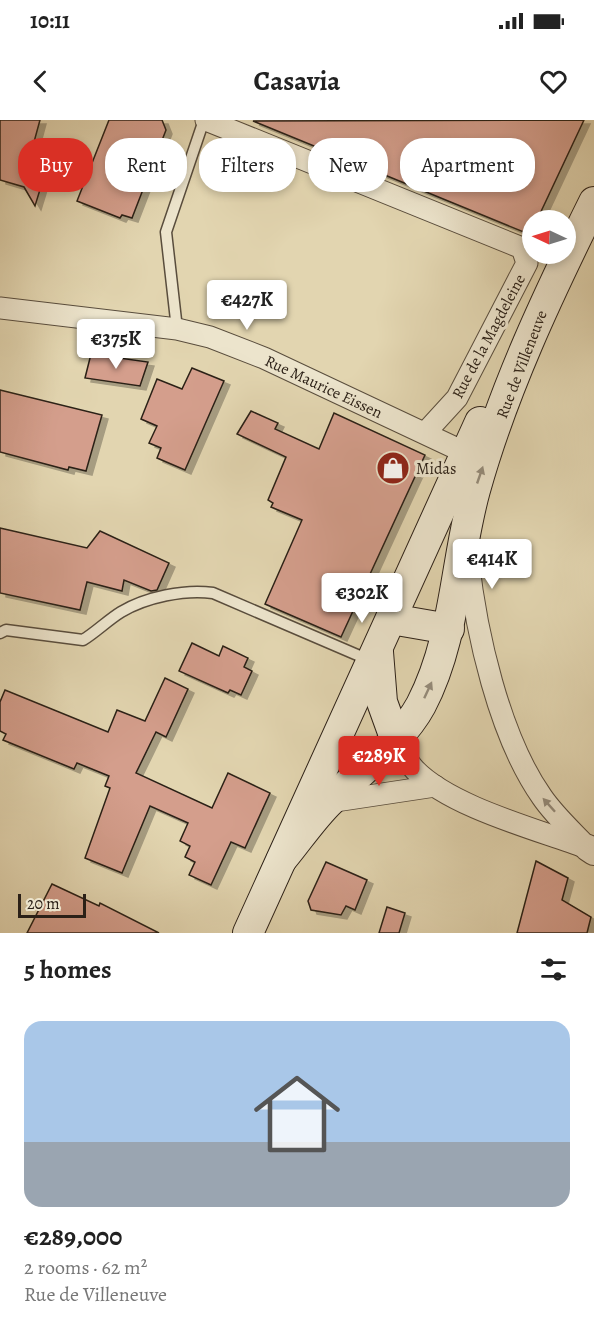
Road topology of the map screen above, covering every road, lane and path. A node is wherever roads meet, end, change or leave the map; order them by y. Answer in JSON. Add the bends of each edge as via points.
{"nodes":[{"id":1,"x":205,"y":120,"type":"edge"},
{"id":2,"x":594,"y":202,"type":"edge"},
{"id":3,"x":543,"y":306,"type":"junction"},
{"id":4,"x":0,"y":308,"type":"edge"},
{"id":5,"x":177,"y":329,"type":"junction"},
{"id":6,"x":425,"y":433,"type":"junction"},
{"id":7,"x":466,"y":453,"type":"junction"},
{"id":8,"x":431,"y":532,"type":"junction"},
{"id":9,"x":464,"y":532,"type":"junction"},
{"id":10,"x":459,"y":564,"type":"junction"},
{"id":11,"x":391,"y":619,"type":"junction"},
{"id":12,"x":449,"y":629,"type":"junction"},
{"id":13,"x":0,"y":633,"type":"edge"},
{"id":14,"x":484,"y":654,"type":"junction"},
{"id":15,"x":374,"y":655,"type":"junction"},
{"id":16,"x":395,"y":738,"type":"junction"},
{"id":17,"x":435,"y":786,"type":"junction"},
{"id":18,"x":329,"y":802,"type":"junction"},
{"id":19,"x":591,"y":850,"type":"edge"},
{"id":20,"x":282,"y":859,"type":"junction"},
{"id":21,"x":248,"y":933,"type":"edge"}],
"edges":[{"from":1,"to":5,"type":"lane","via":[[166,232]]},
{"from":1,"to":6,"type":"street","name":"Rue de la Magdeleine","via":[[522,248],[527,263],[457,398]]},
{"from":2,"to":3,"type":"main road","name":"Rue de Villeneuve"},
{"from":3,"to":7,"type":"main road"},
{"from":9,"to":3,"type":"main road","name":"Rue de Villeneuve","one_way":true,"via":[[475,488]]},
{"from":4,"to":5,"type":"street","name":"Rue Maurice Eissen"},
{"from":5,"to":6,"type":"street","name":"Rue Maurice Eissen","via":[[264,358]]},
{"from":6,"to":7,"type":"street","name":"Rue Maurice Eissen"},
{"from":7,"to":8,"type":"main road"},
{"from":8,"to":10,"type":"main road"},
{"from":8,"to":11,"type":"main road"},
{"from":9,"to":10,"type":"main road","name":"Rue de Villeneuve"},
{"from":9,"to":14,"type":"street","name":"Rue de Villeneuve"},
{"from":10,"to":12,"type":"main road","name":"Rue de Villeneuve"},
{"from":11,"to":12,"type":"main road"},
{"from":11,"to":15,"type":"main road"},
{"from":12,"to":14,"type":"street","via":[[468,635]]},
{"from":16,"to":12,"type":"main road","name":"Rue de Villeneuve","one_way":true,"via":[[420,707],[437,671]]},
{"from":13,"to":15,"type":"lane","via":[[6,630],[83,640],[121,612],[153,600],[197,591],[213,593]]},
{"from":19,"to":14,"type":"street","name":"Rue de Villeneuve","one_way":true,"via":[[542,797],[517,750]]},
{"from":15,"to":16,"type":"main road","via":[[382,702]]},
{"from":15,"to":20,"type":"main road"},
{"from":16,"to":17,"type":"street","via":[[414,769]]},
{"from":16,"to":18,"type":"main road","name":"Rue de Villeneuve"},
{"from":17,"to":18,"type":"street"},
{"from":17,"to":19,"type":"street","via":[[481,809]]},
{"from":18,"to":20,"type":"main road","name":"Rue de Villeneuve"},
{"from":20,"to":21,"type":"main road"}]}
